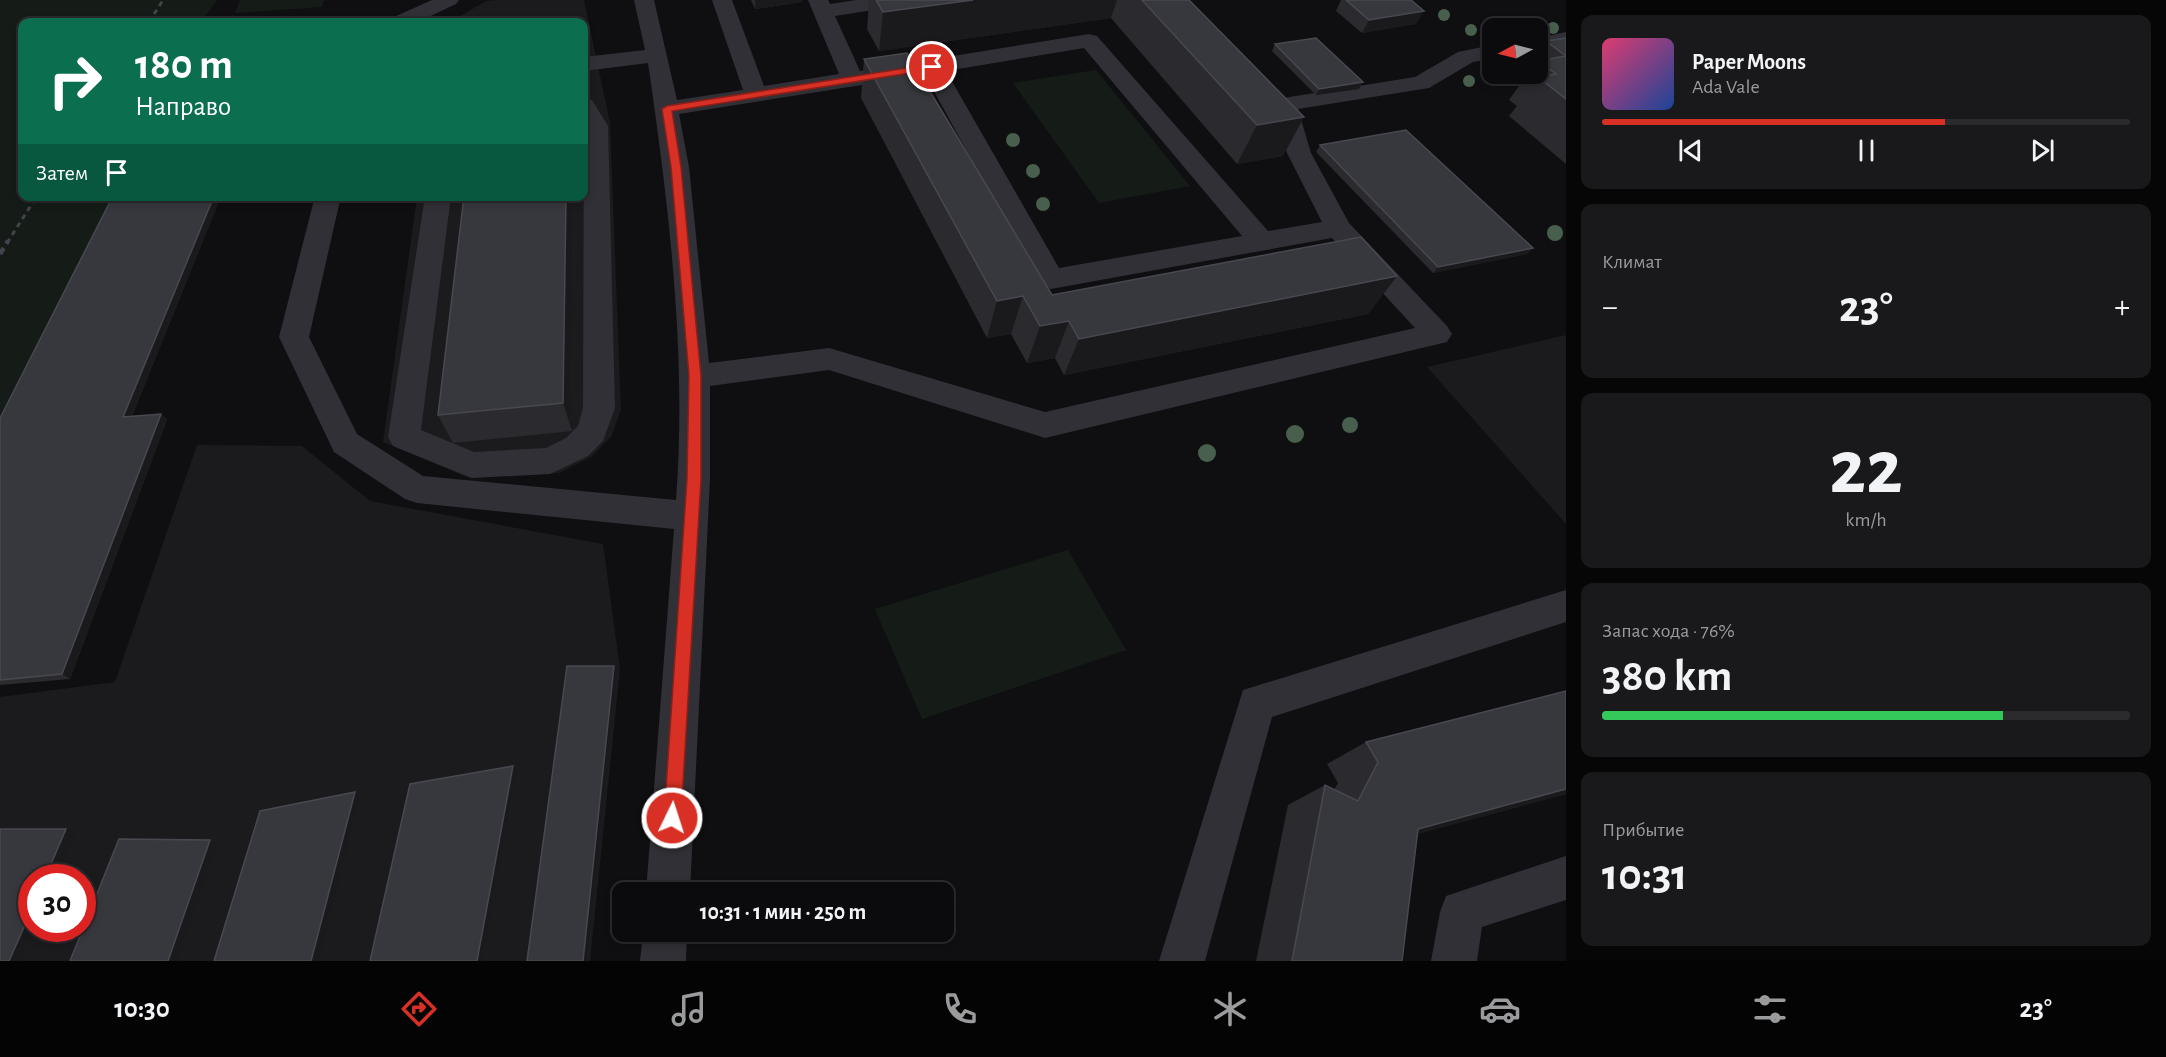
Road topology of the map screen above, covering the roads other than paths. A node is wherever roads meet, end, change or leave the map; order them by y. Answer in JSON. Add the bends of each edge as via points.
{"nodes":[{"id":1,"x":449,"y":0,"type":"edge"},
{"id":2,"x":644,"y":0,"type":"edge"},
{"id":3,"x":722,"y":0,"type":"edge"},
{"id":4,"x":900,"y":0,"type":"edge"},
{"id":5,"x":820,"y":6,"type":"edge"},
{"id":6,"x":411,"y":18,"type":"edge"},
{"id":7,"x":1566,"y":39,"type":"edge"},
{"id":8,"x":1548,"y":42,"type":"edge"},
{"id":9,"x":1482,"y":54,"type":"edge"},
{"id":10,"x":657,"y":55,"type":"junction"},
{"id":11,"x":588,"y":64,"type":"edge"},
{"id":12,"x":932,"y":67,"type":"junction"},
{"id":13,"x":852,"y":79,"type":"junction"},
{"id":14,"x":756,"y":95,"type":"junction"},
{"id":15,"x":667,"y":109,"type":"junction"},
{"id":16,"x":588,"y":116,"type":"edge"},
{"id":17,"x":327,"y":201,"type":"edge"},
{"id":18,"x":437,"y":201,"type":"edge"},
{"id":19,"x":1338,"y":228,"type":"junction"},
{"id":20,"x":1261,"y":242,"type":"junction"},
{"id":21,"x":695,"y":376,"type":"junction"},
{"id":22,"x":692,"y":516,"type":"junction"},
{"id":23,"x":1566,"y":606,"type":"edge"},
{"id":24,"x":1566,"y":878,"type":"edge"},
{"id":25,"x":669,"y":882,"type":"edge"},
{"id":26,"x":664,"y":942,"type":"edge"},
{"id":27,"x":663,"y":961,"type":"edge"},
{"id":28,"x":1182,"y":961,"type":"edge"},
{"id":29,"x":1454,"y":961,"type":"edge"}],
"edges":[{"from":1,"to":6,"type":"street"},
{"from":2,"to":10,"type":"street"},
{"from":3,"to":14,"type":"street"},
{"from":4,"to":5,"type":"street"},
{"from":5,"to":13,"type":"street"},
{"from":7,"to":8,"type":"street"},
{"from":9,"to":19,"type":"street","via":[[1466,57],[1421,82],[1277,96],[1299,153]]},
{"from":10,"to":11,"type":"street"},
{"from":10,"to":15,"type":"street"},
{"from":12,"to":13,"type":"street"},
{"from":12,"to":20,"type":"street","via":[[1089,41]]},
{"from":12,"to":20,"type":"street","via":[[1051,279]]},
{"from":13,"to":14,"type":"street"},
{"from":14,"to":15,"type":"street"},
{"from":15,"to":21,"type":"street"},
{"from":16,"to":18,"type":"street","via":[[596,126],[599,408],[592,432],[577,447],[550,461],[472,465],[404,437]]},
{"from":17,"to":22,"type":"street","via":[[294,337],[345,443],[417,489]]},
{"from":19,"to":20,"type":"street"},
{"from":19,"to":21,"type":"street","via":[[1437,334],[1045,425],[830,359]]},
{"from":21,"to":22,"type":"street"},
{"from":22,"to":25,"type":"street"},
{"from":23,"to":28,"type":"street","via":[[1257,703]]},
{"from":24,"to":29,"type":"street","via":[[1462,912]]},
{"from":26,"to":27,"type":"street"}]}
